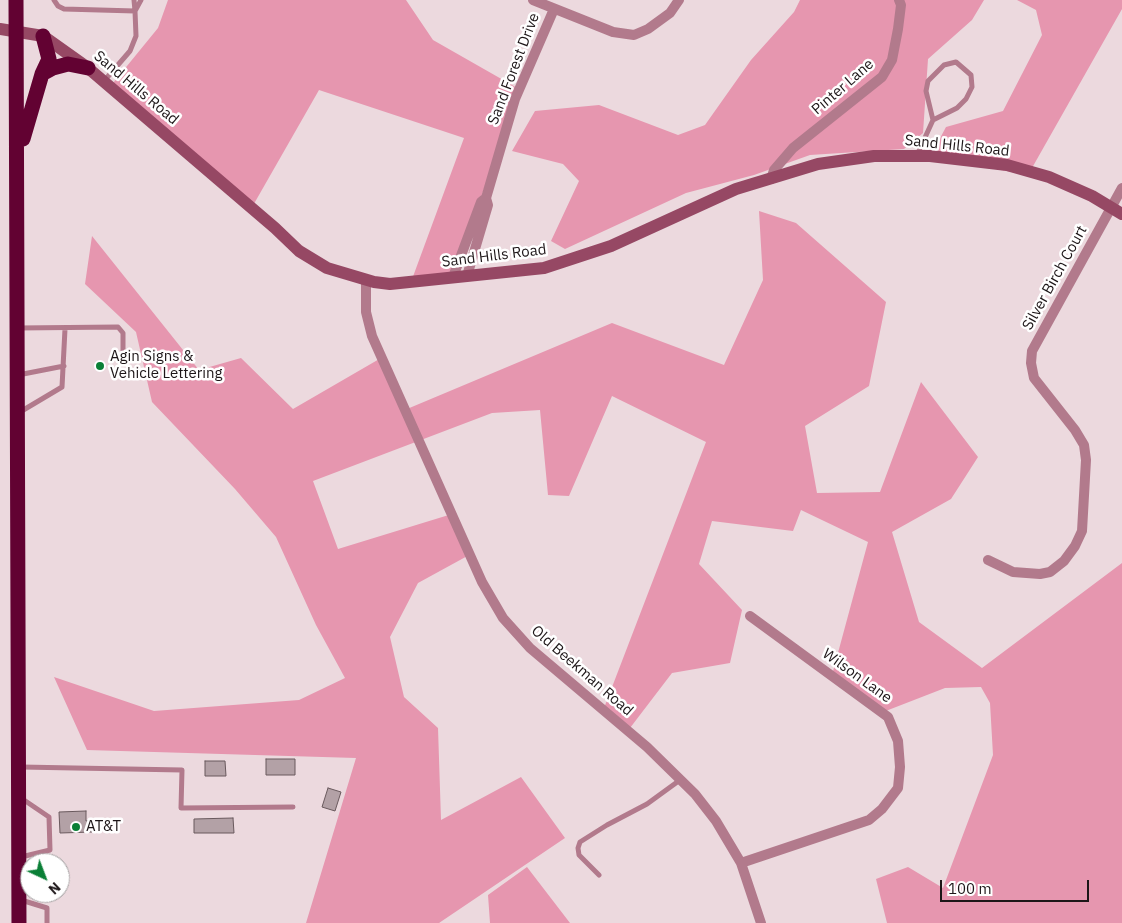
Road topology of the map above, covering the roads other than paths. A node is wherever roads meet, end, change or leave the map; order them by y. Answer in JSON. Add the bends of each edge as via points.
{"nodes":[{"id":1,"x":16,"y":0,"type":"edge"},
{"id":2,"x":54,"y":0,"type":"edge"},
{"id":3,"x":134,"y":0,"type":"edge"},
{"id":4,"x":141,"y":0,"type":"edge"},
{"id":5,"x":533,"y":0,"type":"edge"},
{"id":6,"x":680,"y":0,"type":"edge"},
{"id":7,"x":899,"y":0,"type":"edge"},
{"id":8,"x":554,"y":9,"type":"junction"},
{"id":9,"x":135,"y":11,"type":"junction"},
{"id":10,"x":0,"y":29,"type":"edge"},
{"id":11,"x":16,"y":30,"type":"junction"},
{"id":12,"x":43,"y":36,"type":"junction"},
{"id":13,"x":88,"y":68,"type":"junction"},
{"id":14,"x":42,"y":74,"type":"junction"},
{"id":15,"x":104,"y":82,"type":"junction"},
{"id":16,"x":932,"y":120,"type":"junction"},
{"id":17,"x":917,"y":156,"type":"junction"},
{"id":18,"x":17,"y":170,"type":"junction"},
{"id":19,"x":771,"y":179,"type":"junction"},
{"id":20,"x":1122,"y":188,"type":"edge"},
{"id":21,"x":486,"y":198,"type":"junction"},
{"id":22,"x":1117,"y":211,"type":"edge"},
{"id":23,"x":467,"y":276,"type":"junction"},
{"id":24,"x":453,"y":278,"type":"junction"},
{"id":25,"x":366,"y":281,"type":"junction"},
{"id":26,"x":18,"y":328,"type":"junction"},
{"id":27,"x":65,"y":329,"type":"junction"},
{"id":28,"x":123,"y":355,"type":"dead end"},
{"id":29,"x":64,"y":366,"type":"junction"},
{"id":30,"x":18,"y":376,"type":"junction"},
{"id":31,"x":18,"y":414,"type":"junction"},
{"id":32,"x":988,"y":560,"type":"dead end"},
{"id":33,"x":750,"y":616,"type":"dead end"},
{"id":34,"x":18,"y":767,"type":"junction"},
{"id":35,"x":680,"y":780,"type":"junction"},
{"id":36,"x":18,"y":796,"type":"junction"},
{"id":37,"x":293,"y":807,"type":"dead end"},
{"id":38,"x":18,"y":858,"type":"junction"},
{"id":39,"x":741,"y":863,"type":"junction"},
{"id":40,"x":599,"y":875,"type":"dead end"},
{"id":41,"x":18,"y":899,"type":"junction"},
{"id":42,"x":18,"y":923,"type":"edge"},
{"id":43,"x":47,"y":923,"type":"edge"},
{"id":44,"x":761,"y":923,"type":"edge"}],
"edges":[{"from":1,"to":11,"type":"highway"},
{"from":2,"to":9,"type":"lane","via":[[64,9]]},
{"from":3,"to":9,"type":"lane"},
{"from":4,"to":9,"type":"lane"},
{"from":5,"to":8,"type":"street"},
{"from":6,"to":8,"type":"street","via":[[648,29],[634,34],[613,32]]},
{"from":7,"to":19,"type":"street","name":"Pinter Lane","via":[[901,6],[892,60],[882,77],[793,148],[774,170]]},
{"from":8,"to":21,"type":"street","name":"Sand Forest Drive","via":[[515,99]]},
{"from":9,"to":15,"type":"lane","via":[[136,36],[130,51]]},
{"from":10,"to":11,"type":"street","name":"Sand Hills Road"},
{"from":11,"to":12,"type":"street","name":"Sand Hills Road"},
{"from":11,"to":18,"type":"highway"},
{"from":12,"to":13,"type":"street","name":"Sand Hills Road"},
{"from":12,"to":14,"type":"highway","via":[[49,60]]},
{"from":13,"to":14,"type":"highway","via":[[68,64]]},
{"from":13,"to":15,"type":"street","name":"Sand Hills Road"},
{"from":14,"to":18,"type":"highway","via":[[24,129]]},
{"from":15,"to":25,"type":"street","name":"Sand Hills Road","via":[[299,251],[327,268]]},
{"from":16,"to":16,"type":"lane","via":[[957,108],[972,87],[971,75],[956,62],[944,65],[928,81],[926,91]]},
{"from":16,"to":17,"type":"lane"},
{"from":17,"to":19,"type":"street","name":"Sand Hills Road","via":[[874,156],[818,164]]},
{"from":17,"to":22,"type":"street","name":"Sand Hills Road","via":[[1007,165],[1049,177]]},
{"from":18,"to":26,"type":"highway"},
{"from":19,"to":23,"type":"street","name":"Sand Hills Road","via":[[736,189],[572,261],[544,268]]},
{"from":20,"to":22,"type":"street","name":"Silver Birch Court"},
{"from":21,"to":23,"type":"street","name":"Sand Forest Drive","via":[[488,205]]},
{"from":21,"to":24,"type":"street","name":"Sand Forest Drive","via":[[481,202]]},
{"from":22,"to":32,"type":"street","name":"Silver Birch Court","via":[[1032,351],[1034,378],[1084,445],[1082,531],[1064,561],[1050,572],[1012,572]]},
{"from":23,"to":24,"type":"street","name":"Sand Hills Road"},
{"from":24,"to":25,"type":"street","name":"Sand Hills Road","via":[[390,284]]},
{"from":25,"to":35,"type":"street","name":"Old Beekman Road","via":[[366,312],[372,336],[482,582],[503,618],[530,648],[640,741]]},
{"from":26,"to":27,"type":"lane"},
{"from":26,"to":30,"type":"highway"},
{"from":27,"to":28,"type":"lane","via":[[122,329]]},
{"from":27,"to":29,"type":"lane"},
{"from":29,"to":30,"type":"lane"},
{"from":29,"to":31,"type":"lane","via":[[62,387]]},
{"from":30,"to":31,"type":"highway"},
{"from":31,"to":34,"type":"highway"},
{"from":33,"to":39,"type":"street","name":"Wilson Lane","via":[[888,717],[898,740],[900,767],[898,788],[882,809],[868,820]]},
{"from":34,"to":36,"type":"highway"},
{"from":34,"to":37,"type":"lane","via":[[182,770],[181,808]]},
{"from":35,"to":39,"type":"street","name":"Old Beekman Road","via":[[716,821]]},
{"from":35,"to":40,"type":"lane","via":[[647,804],[580,842],[579,855]]},
{"from":36,"to":38,"type":"highway"},
{"from":36,"to":38,"type":"lane","via":[[49,817],[50,850]]},
{"from":38,"to":41,"type":"highway"},
{"from":39,"to":44,"type":"street","name":"Old Beekman Road"},
{"from":41,"to":42,"type":"highway"},
{"from":41,"to":43,"type":"lane","via":[[47,908]]}]}
